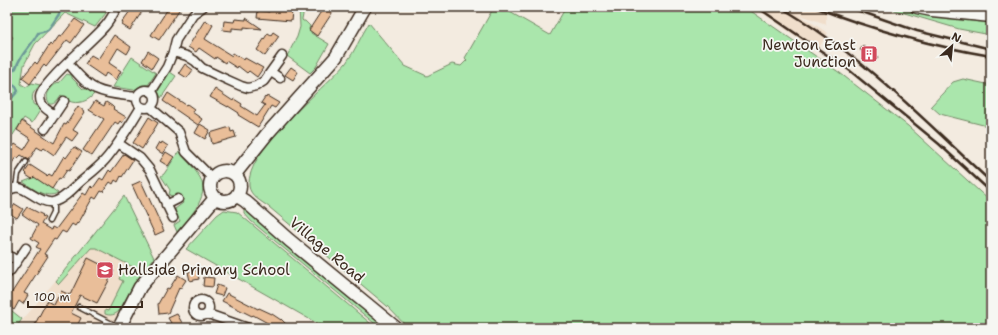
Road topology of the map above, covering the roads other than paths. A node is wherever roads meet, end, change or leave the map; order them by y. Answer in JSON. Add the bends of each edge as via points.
{"nodes":[{"id":1,"x":117,"y":7,"type":"edge"},
{"id":2,"x":203,"y":7,"type":"edge"},
{"id":3,"x":366,"y":7,"type":"edge"},
{"id":4,"x":917,"y":7,"type":"edge"},
{"id":5,"x":991,"y":16,"type":"edge"},
{"id":6,"x":173,"y":52,"type":"junction"},
{"id":7,"x":282,"y":56,"type":"dead end"},
{"id":8,"x":68,"y":63,"type":"junction"},
{"id":9,"x":271,"y":72,"type":"junction"},
{"id":10,"x":280,"y":78,"type":"dead end"},
{"id":11,"x":151,"y":92,"type":"junction"},
{"id":12,"x":137,"y":97,"type":"junction"},
{"id":13,"x":64,"y":101,"type":"dead end"},
{"id":14,"x":141,"y":107,"type":"junction"},
{"id":15,"x":150,"y":107,"type":"junction"},
{"id":16,"x":55,"y":115,"type":"junction"},
{"id":17,"x":45,"y":129,"type":"dead end"},
{"id":18,"x":118,"y":143,"type":"junction"},
{"id":19,"x":26,"y":162,"type":"dead end"},
{"id":20,"x":234,"y":174,"type":"junction"},
{"id":21,"x":212,"y":178,"type":"junction"},
{"id":22,"x":16,"y":187,"type":"junction"},
{"id":23,"x":7,"y":193,"type":"edge"},
{"id":24,"x":237,"y":196,"type":"junction"},
{"id":25,"x":215,"y":198,"type":"junction"},
{"id":26,"x":178,"y":199,"type":"dead end"},
{"id":27,"x":53,"y":202,"type":"junction"},
{"id":28,"x":166,"y":204,"type":"junction"},
{"id":29,"x":173,"y":218,"type":"dead end"},
{"id":30,"x":49,"y":221,"type":"dead end"},
{"id":31,"x":26,"y":248,"type":"dead end"},
{"id":32,"x":7,"y":254,"type":"edge"},
{"id":33,"x":17,"y":261,"type":"junction"},
{"id":34,"x":7,"y":274,"type":"edge"},
{"id":35,"x":79,"y":307,"type":"dead end"},
{"id":36,"x":208,"y":314,"type":"dead end"},
{"id":37,"x":119,"y":328,"type":"edge"},
{"id":38,"x":248,"y":328,"type":"edge"},
{"id":39,"x":396,"y":328,"type":"edge"}],
"edges":[{"from":1,"to":8,"type":"street","via":[[106,25]]},
{"from":2,"to":6,"type":"street","via":[[194,14],[176,40]]},
{"from":3,"to":20,"type":"street","via":[[336,57]]},
{"from":4,"to":5,"type":"street"},
{"from":6,"to":9,"type":"street","via":[[187,56],[202,68],[248,88],[264,81]]},
{"from":6,"to":11,"type":"street","via":[[167,68]]},
{"from":7,"to":9,"type":"street"},
{"from":8,"to":12,"type":"street","via":[[81,78],[96,89]]},
{"from":8,"to":16,"type":"street","via":[[41,92],[41,103]]},
{"from":9,"to":10,"type":"street"},
{"from":11,"to":12,"type":"street","via":[[144,90]]},
{"from":11,"to":15,"type":"street","via":[[155,100]]},
{"from":12,"to":14,"type":"street"},
{"from":13,"to":16,"type":"street"},
{"from":14,"to":15,"type":"street"},
{"from":14,"to":18,"type":"street"},
{"from":15,"to":21,"type":"street","via":[[179,132],[186,152]]},
{"from":16,"to":17,"type":"street"},
{"from":18,"to":27,"type":"street","via":[[104,160],[70,191]]},
{"from":18,"to":28,"type":"street","via":[[140,158],[150,170]]},
{"from":19,"to":22,"type":"lane","via":[[18,174]]},
{"from":20,"to":21,"type":"street","via":[[220,172]]},
{"from":20,"to":24,"type":"street","via":[[241,187]]},
{"from":21,"to":25,"type":"street","via":[[211,191]]},
{"from":22,"to":23,"type":"street"},
{"from":22,"to":27,"type":"street","via":[[41,200]]},
{"from":24,"to":25,"type":"street","via":[[226,202]]},
{"from":24,"to":39,"type":"street","name":"Village Road"},
{"from":25,"to":37,"type":"street","via":[[140,287]]},
{"from":26,"to":28,"type":"street"},
{"from":27,"to":30,"type":"lane","via":[[53,213]]},
{"from":28,"to":29,"type":"street"},
{"from":31,"to":33,"type":"street"},
{"from":32,"to":33,"type":"street"},
{"from":33,"to":34,"type":"street"},
{"from":35,"to":37,"type":"lane"},
{"from":36,"to":38,"type":"street"}]}
